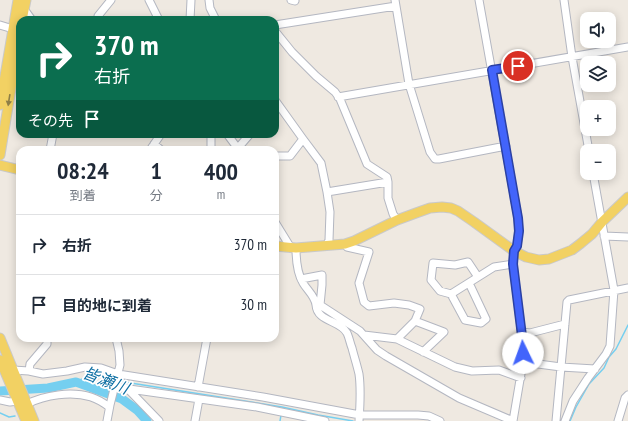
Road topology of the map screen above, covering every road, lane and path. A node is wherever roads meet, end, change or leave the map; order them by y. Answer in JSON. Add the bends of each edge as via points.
{"nodes":[{"id":1,"x":18,"y":0,"type":"edge"},
{"id":2,"x":112,"y":0,"type":"edge"},
{"id":3,"x":149,"y":0,"type":"edge"},
{"id":4,"x":192,"y":0,"type":"edge"},
{"id":5,"x":209,"y":0,"type":"edge"},
{"id":6,"x":291,"y":0,"type":"edge"},
{"id":7,"x":295,"y":0,"type":"edge"},
{"id":8,"x":479,"y":0,"type":"edge"},
{"id":9,"x":564,"y":0,"type":"edge"},
{"id":10,"x":395,"y":3,"type":"edge"},
{"id":11,"x":25,"y":5,"type":"edge"},
{"id":12,"x":17,"y":16,"type":"edge"},
{"id":13,"x":23,"y":16,"type":"edge"},
{"id":14,"x":30,"y":16,"type":"edge"},
{"id":15,"x":98,"y":16,"type":"edge"},
{"id":16,"x":157,"y":16,"type":"edge"},
{"id":17,"x":190,"y":16,"type":"edge"},
{"id":18,"x":214,"y":16,"type":"edge"},
{"id":19,"x":279,"y":24,"type":"edge"},
{"id":20,"x":0,"y":26,"type":"edge"},
{"id":21,"x":16,"y":31,"type":"edge"},
{"id":22,"x":16,"y":34,"type":"edge"},
{"id":23,"x":279,"y":35,"type":"edge"},
{"id":24,"x":16,"y":38,"type":"edge"},
{"id":25,"x":628,"y":47,"type":"edge"},
{"id":26,"x":572,"y":57,"type":"junction"},
{"id":27,"x":492,"y":70,"type":"junction"},
{"id":28,"x":2,"y":76,"type":"edge"},
{"id":29,"x":409,"y":84,"type":"junction"},
{"id":30,"x":338,"y":97,"type":"junction"},
{"id":31,"x":0,"y":105,"type":"edge"},
{"id":32,"x":279,"y":106,"type":"edge"},
{"id":33,"x":230,"y":138,"type":"edge"},
{"id":34,"x":303,"y":139,"type":"junction"},
{"id":35,"x":588,"y":144,"type":"edge"},
{"id":36,"x":237,"y":146,"type":"edge"},
{"id":37,"x":506,"y":146,"type":"junction"},
{"id":38,"x":0,"y":155,"type":"edge"},
{"id":39,"x":279,"y":156,"type":"edge"},
{"id":40,"x":0,"y":165,"type":"edge"},
{"id":41,"x":16,"y":169,"type":"edge"},
{"id":42,"x":594,"y":180,"type":"edge"},
{"id":43,"x":388,"y":182,"type":"junction"},
{"id":44,"x":327,"y":192,"type":"junction"},
{"id":45,"x":628,"y":197,"type":"edge"},
{"id":46,"x":397,"y":220,"type":"junction"},
{"id":47,"x":602,"y":222,"type":"junction"},
{"id":48,"x":279,"y":227,"type":"edge"},
{"id":49,"x":604,"y":236,"type":"junction"},
{"id":50,"x":628,"y":237,"type":"edge"},
{"id":51,"x":345,"y":244,"type":"junction"},
{"id":52,"x":327,"y":245,"type":"junction"},
{"id":53,"x":279,"y":246,"type":"edge"},
{"id":54,"x":294,"y":248,"type":"junction"},
{"id":55,"x":514,"y":251,"type":"junction"},
{"id":56,"x":513,"y":264,"type":"junction"},
{"id":57,"x":478,"y":277,"type":"junction"},
{"id":58,"x":301,"y":279,"type":"junction"},
{"id":59,"x":468,"y":283,"type":"junction"},
{"id":60,"x":628,"y":288,"type":"edge"},
{"id":61,"x":614,"y":290,"type":"junction"},
{"id":62,"x":451,"y":294,"type":"junction"},
{"id":63,"x":318,"y":305,"type":"junction"},
{"id":64,"x":415,"y":321,"type":"junction"},
{"id":65,"x":565,"y":324,"type":"junction"},
{"id":66,"x":522,"y":332,"type":"junction"},
{"id":67,"x":364,"y":335,"type":"junction"},
{"id":68,"x":0,"y":338,"type":"edge"},
{"id":69,"x":397,"y":339,"type":"junction"},
{"id":70,"x":47,"y":342,"type":"edge"},
{"id":71,"x":117,"y":342,"type":"edge"},
{"id":72,"x":206,"y":342,"type":"edge"},
{"id":73,"x":423,"y":352,"type":"junction"},
{"id":74,"x":0,"y":360,"type":"edge"},
{"id":75,"x":523,"y":362,"type":"junction"},
{"id":76,"x":561,"y":367,"type":"junction"},
{"id":77,"x":595,"y":369,"type":"junction"},
{"id":78,"x":29,"y":371,"type":"junction"},
{"id":79,"x":7,"y":372,"type":"edge"},
{"id":80,"x":118,"y":375,"type":"junction"},
{"id":81,"x":521,"y":378,"type":"junction"},
{"id":82,"x":115,"y":387,"type":"junction"},
{"id":83,"x":198,"y":387,"type":"junction"},
{"id":84,"x":128,"y":389,"type":"junction"},
{"id":85,"x":628,"y":395,"type":"edge"},
{"id":86,"x":199,"y":399,"type":"junction"},
{"id":87,"x":0,"y":400,"type":"edge"},
{"id":88,"x":21,"y":401,"type":"junction"},
{"id":89,"x":110,"y":405,"type":"junction"},
{"id":90,"x":359,"y":418,"type":"edge"},
{"id":91,"x":26,"y":421,"type":"edge"},
{"id":92,"x":34,"y":421,"type":"edge"},
{"id":93,"x":107,"y":421,"type":"edge"},
{"id":94,"x":159,"y":421,"type":"edge"},
{"id":95,"x":195,"y":421,"type":"edge"},
{"id":96,"x":325,"y":421,"type":"edge"},
{"id":97,"x":440,"y":421,"type":"edge"},
{"id":98,"x":513,"y":421,"type":"edge"},
{"id":99,"x":556,"y":421,"type":"edge"},
{"id":100,"x":564,"y":421,"type":"edge"},
{"id":101,"x":618,"y":421,"type":"edge"}],
"edges":[{"from":1,"to":12,"type":"main road"},
{"from":2,"to":15,"type":"street"},
{"from":3,"to":16,"type":"street"},
{"from":4,"to":17,"type":"street"},
{"from":5,"to":18,"type":"street"},
{"from":6,"to":7,"type":"street"},
{"from":8,"to":27,"type":"street"},
{"from":9,"to":26,"type":"street"},
{"from":10,"to":19,"type":"street"},
{"from":10,"to":29,"type":"street"},
{"from":11,"to":13,"type":"main road"},
{"from":11,"to":14,"type":"street"},
{"from":20,"to":21,"type":"street"},
{"from":22,"to":28,"type":"main road"},
{"from":23,"to":30,"type":"street","via":[[292,52]]},
{"from":24,"to":38,"type":"main road","one_way":true},
{"from":25,"to":26,"type":"street"},
{"from":26,"to":27,"type":"street"},
{"from":26,"to":35,"type":"street"},
{"from":27,"to":29,"type":"street"},
{"from":27,"to":37,"type":"street"},
{"from":28,"to":31,"type":"main road"},
{"from":29,"to":30,"type":"street"},
{"from":29,"to":37,"type":"street","via":[[430,152],[435,159]]},
{"from":30,"to":43,"type":"street","via":[[367,164],[387,177]]},
{"from":32,"to":34,"type":"street"},
{"from":33,"to":36,"type":"street"},
{"from":34,"to":39,"type":"street","via":[[290,156]]},
{"from":34,"to":44,"type":"street","via":[[321,163]]},
{"from":37,"to":55,"type":"street","via":[[519,231]]},
{"from":40,"to":41,"type":"main road"},
{"from":42,"to":47,"type":"street"},
{"from":43,"to":44,"type":"street"},
{"from":43,"to":46,"type":"street","via":[[388,198]]},
{"from":44,"to":52,"type":"street","via":[[330,212]]},
{"from":45,"to":47,"type":"main road"},
{"from":46,"to":51,"type":"main road"},
{"from":46,"to":55,"type":"main road","via":[[430,208],[451,208]]},
{"from":47,"to":49,"type":"street"},
{"from":47,"to":55,"type":"main road","via":[[572,250],[549,259],[539,260]]},
{"from":48,"to":54,"type":"street"},
{"from":49,"to":50,"type":"street"},
{"from":49,"to":61,"type":"street"},
{"from":51,"to":52,"type":"main road"},
{"from":51,"to":64,"type":"street","via":[[347,247],[369,252],[359,283],[364,302],[369,306],[394,303],[420,309]]},
{"from":52,"to":54,"type":"main road"},
{"from":53,"to":54,"type":"main road"},
{"from":54,"to":58,"type":"street"},
{"from":55,"to":56,"type":"street"},
{"from":56,"to":57,"type":"street","via":[[494,267]]},
{"from":56,"to":66,"type":"street"},
{"from":57,"to":59,"type":"street"},
{"from":57,"to":62,"type":"street","via":[[468,262],[455,265],[433,263],[431,280],[440,291]]},
{"from":58,"to":63,"type":"street"},
{"from":58,"to":63,"type":"street","via":[[322,275]]},
{"from":59,"to":62,"type":"street"},
{"from":59,"to":62,"type":"street","via":[[486,319],[481,323],[465,320]]},
{"from":60,"to":61,"type":"street"},
{"from":61,"to":65,"type":"street","via":[[569,300]]},
{"from":61,"to":77,"type":"street","via":[[610,346]]},
{"from":63,"to":67,"type":"street"},
{"from":63,"to":90,"type":"street","via":[[318,313],[347,332],[359,376]]},
{"from":64,"to":69,"type":"street"},
{"from":64,"to":73,"type":"street","via":[[444,332]]},
{"from":65,"to":66,"type":"street","via":[[530,333]]},
{"from":65,"to":76,"type":"street"},
{"from":66,"to":75,"type":"street"},
{"from":67,"to":69,"type":"street"},
{"from":67,"to":98,"type":"street","via":[[386,356],[459,398]]},
{"from":68,"to":79,"type":"main road"},
{"from":69,"to":73,"type":"street"},
{"from":70,"to":78,"type":"street","via":[[30,364]]},
{"from":71,"to":80,"type":"street","via":[[120,365]]},
{"from":72,"to":83,"type":"street"},
{"from":73,"to":81,"type":"street","via":[[454,367],[472,371],[498,370]]},
{"from":74,"to":79,"type":"main road"},
{"from":75,"to":76,"type":"street"},
{"from":75,"to":81,"type":"street"},
{"from":76,"to":77,"type":"street"},
{"from":76,"to":99,"type":"street"},
{"from":77,"to":100,"type":"street","via":[[573,401]]},
{"from":78,"to":79,"type":"street"},
{"from":78,"to":80,"type":"street","via":[[43,374],[85,367],[101,368]]},
{"from":79,"to":88,"type":"main road"},
{"from":80,"to":82,"type":"street"},
{"from":80,"to":83,"type":"street"},
{"from":81,"to":98,"type":"street"},
{"from":82,"to":84,"type":"street"},
{"from":82,"to":89,"type":"street"},
{"from":83,"to":90,"type":"street"},
{"from":84,"to":86,"type":"street"},
{"from":84,"to":94,"type":"street"},
{"from":85,"to":101,"type":"street"},
{"from":86,"to":95,"type":"street"},
{"from":86,"to":96,"type":"street","via":[[257,407]]},
{"from":87,"to":88,"type":"street"},
{"from":88,"to":89,"type":"street","via":[[74,394]]},
{"from":88,"to":91,"type":"main road"},
{"from":88,"to":92,"type":"main road"},
{"from":89,"to":93,"type":"street"},
{"from":90,"to":97,"type":"street","via":[[428,416]]}]}
